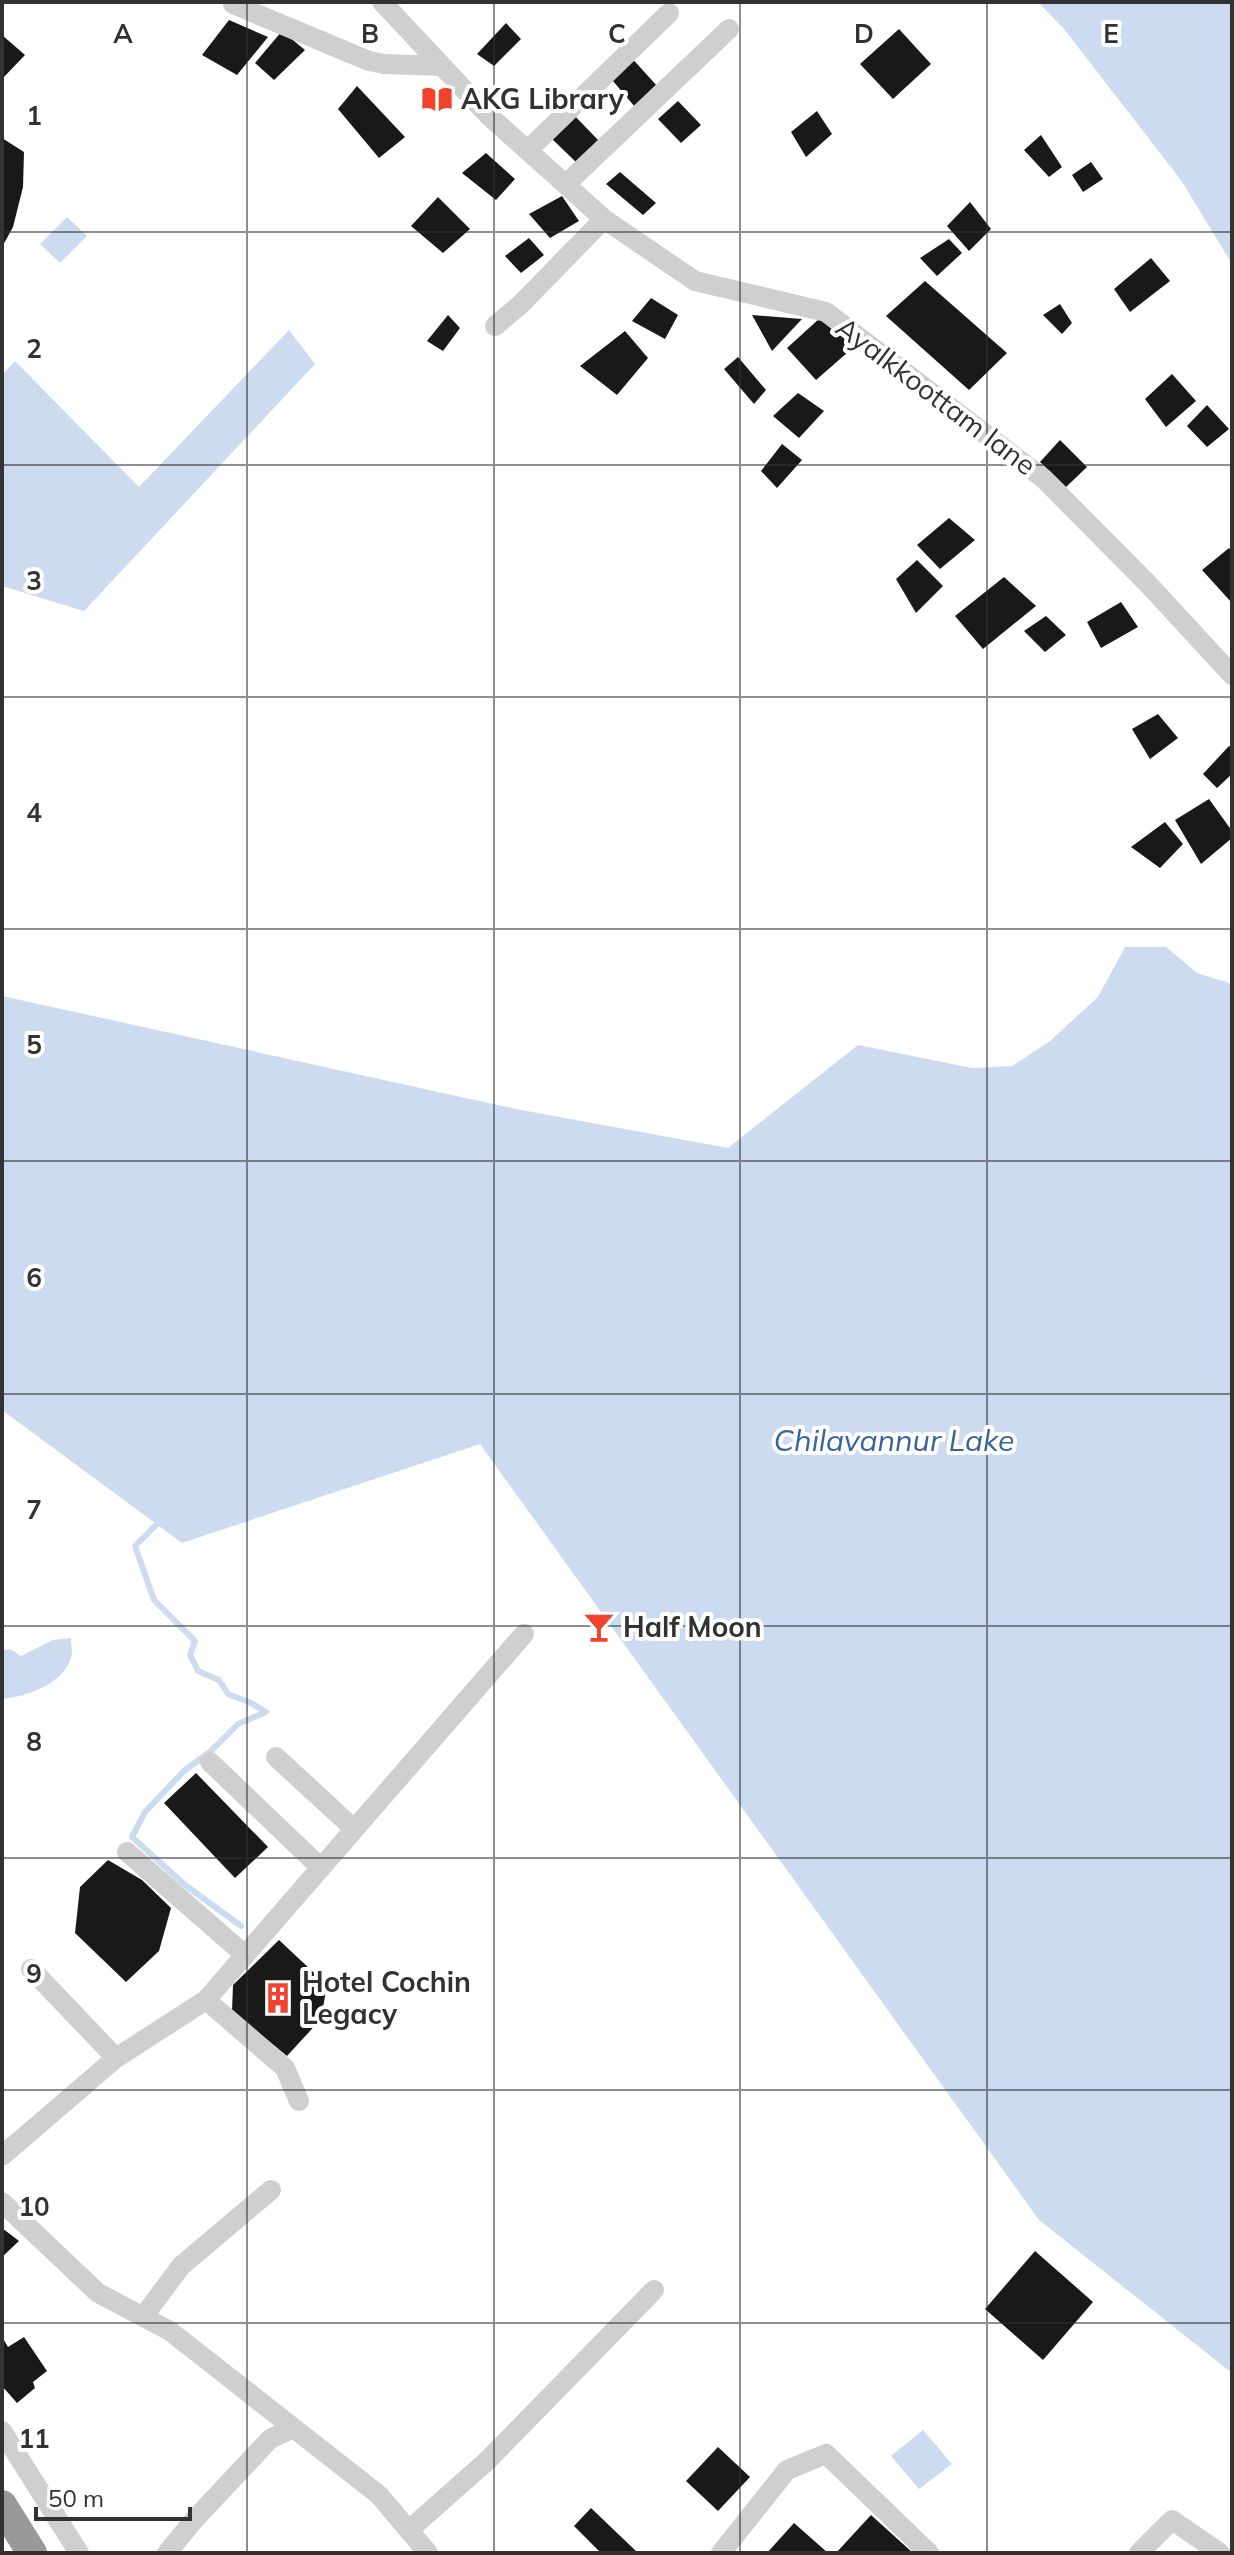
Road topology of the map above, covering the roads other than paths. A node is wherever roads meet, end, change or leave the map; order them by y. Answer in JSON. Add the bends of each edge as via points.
{"nodes":[{"id":1,"x":382,"y":2,"type":"edge"},
{"id":2,"x":233,"y":4,"type":"dead end"},
{"id":3,"x":669,"y":13,"type":"dead end"},
{"id":4,"x":729,"y":29,"type":"dead end"},
{"id":5,"x":442,"y":66,"type":"junction"},
{"id":6,"x":529,"y":149,"type":"junction"},
{"id":7,"x":566,"y":184,"type":"junction"},
{"id":8,"x":604,"y":219,"type":"junction"},
{"id":9,"x":495,"y":326,"type":"dead end"},
{"id":10,"x":1232,"y":675,"type":"edge"},
{"id":11,"x":524,"y":1634,"type":"dead end"},
{"id":12,"x":276,"y":1757,"type":"dead end"},
{"id":13,"x":210,"y":1762,"type":"dead end"},
{"id":14,"x":353,"y":1828,"type":"junction"},
{"id":15,"x":127,"y":1852,"type":"dead end"},
{"id":16,"x":321,"y":1868,"type":"junction"},
{"id":17,"x":245,"y":1955,"type":"junction"},
{"id":18,"x":31,"y":1969,"type":"dead end"},
{"id":19,"x":206,"y":2000,"type":"junction"},
{"id":20,"x":116,"y":2058,"type":"junction"},
{"id":21,"x":299,"y":2101,"type":"dead end"},
{"id":22,"x":2,"y":2156,"type":"edge"},
{"id":23,"x":271,"y":2190,"type":"dead end"},
{"id":24,"x":2,"y":2202,"type":"edge"},
{"id":25,"x":654,"y":2290,"type":"dead end"},
{"id":26,"x":143,"y":2317,"type":"junction"},
{"id":27,"x":293,"y":2428,"type":"junction"},
{"id":28,"x":2,"y":2431,"type":"edge"},
{"id":29,"x":2,"y":2505,"type":"edge"},
{"id":30,"x":409,"y":2530,"type":"junction"},
{"id":31,"x":32,"y":2553,"type":"edge"},
{"id":32,"x":79,"y":2553,"type":"edge"},
{"id":33,"x":167,"y":2553,"type":"edge"},
{"id":34,"x":428,"y":2553,"type":"edge"},
{"id":35,"x":721,"y":2553,"type":"edge"},
{"id":36,"x":929,"y":2553,"type":"edge"},
{"id":37,"x":1139,"y":2553,"type":"edge"},
{"id":38,"x":1220,"y":2553,"type":"edge"}],
"edges":[{"from":1,"to":5,"type":"street","name":"Ayalkkoottam lane"},
{"from":2,"to":5,"type":"street","via":[[369,61]]},
{"from":3,"to":6,"type":"street"},
{"from":4,"to":7,"type":"street"},
{"from":5,"to":6,"type":"street","name":"Ayalkkoottam lane"},
{"from":6,"to":7,"type":"street","name":"Ayalkkoottam lane"},
{"from":7,"to":8,"type":"street","name":"Ayalkkoottam lane"},
{"from":8,"to":9,"type":"street"},
{"from":8,"to":10,"type":"street","name":"Ayalkkoottam lane","via":[[695,281],[826,312],[1044,479]]},
{"from":11,"to":14,"type":"street"},
{"from":12,"to":14,"type":"street"},
{"from":13,"to":16,"type":"street"},
{"from":14,"to":16,"type":"street"},
{"from":15,"to":17,"type":"street"},
{"from":16,"to":17,"type":"street"},
{"from":17,"to":19,"type":"street"},
{"from":18,"to":20,"type":"street"},
{"from":19,"to":20,"type":"street"},
{"from":19,"to":21,"type":"street","via":[[285,2068]]},
{"from":20,"to":22,"type":"street"},
{"from":23,"to":26,"type":"street","via":[[181,2266]]},
{"from":24,"to":26,"type":"street","via":[[98,2293]]},
{"from":25,"to":30,"type":"street","via":[[488,2460]]},
{"from":26,"to":27,"type":"street","via":[[170,2331]]},
{"from":27,"to":30,"type":"street","via":[[379,2495]]},
{"from":27,"to":33,"type":"street","via":[[270,2439]]},
{"from":28,"to":32,"type":"street"},
{"from":29,"to":31,"type":"highway"},
{"from":30,"to":34,"type":"street"},
{"from":35,"to":36,"type":"street","via":[[787,2470],[826,2454]]},
{"from":37,"to":38,"type":"street","via":[[1172,2520]]}]}
